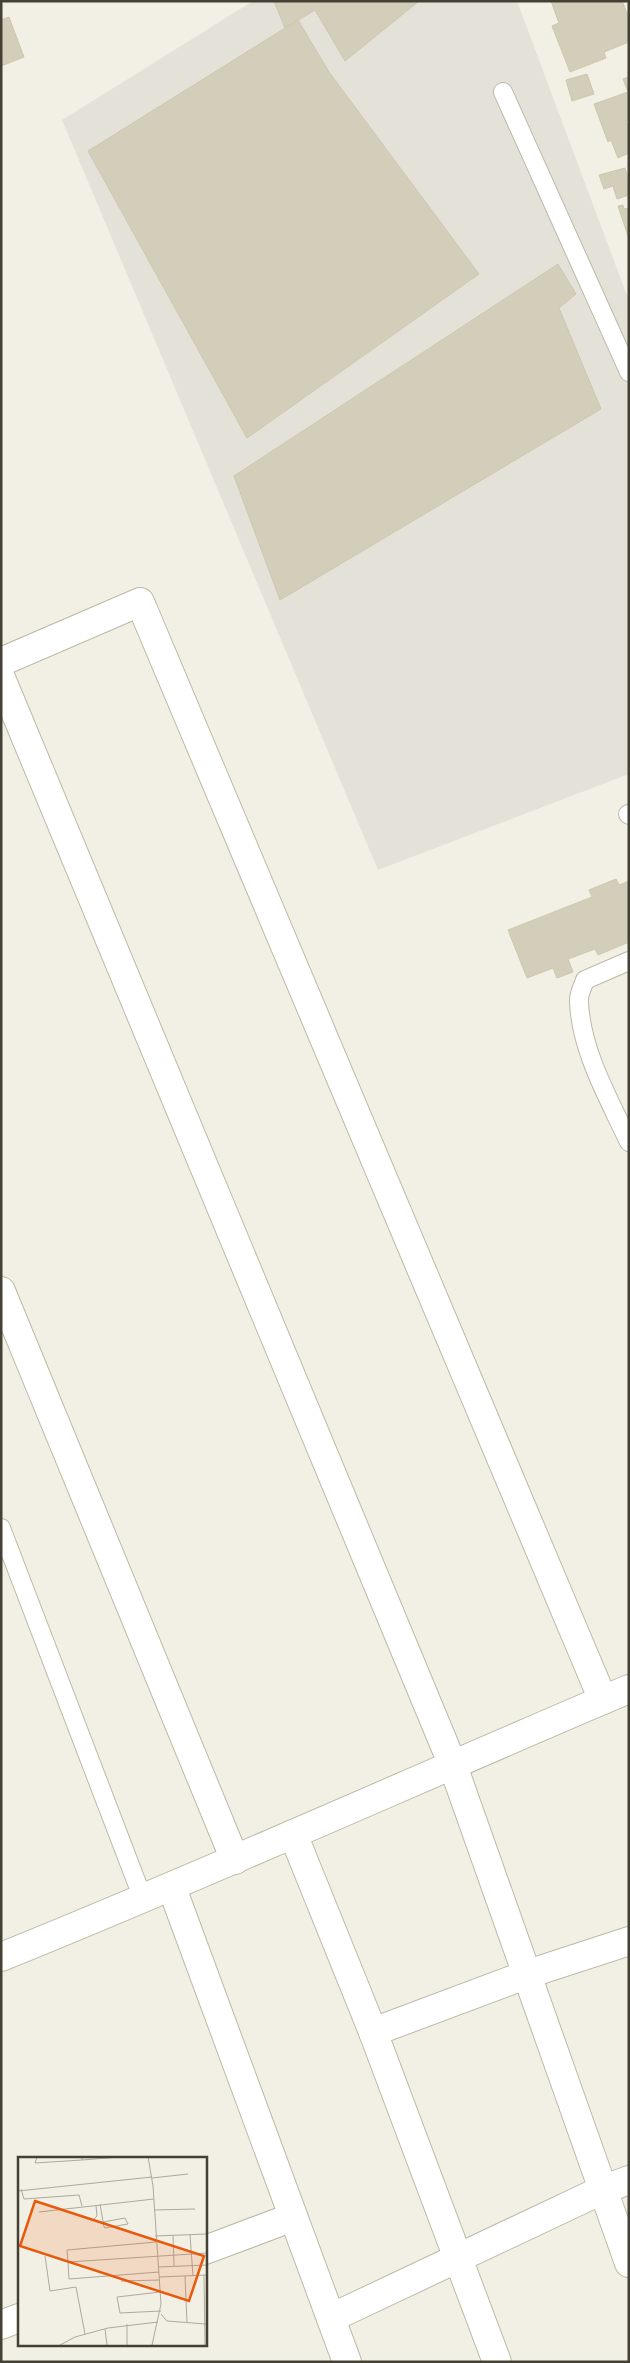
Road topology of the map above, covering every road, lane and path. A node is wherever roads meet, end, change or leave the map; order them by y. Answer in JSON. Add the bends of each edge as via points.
{"nodes":[{"id":1,"x":503,"y":92,"type":"dead end"},
{"id":2,"x":629,"y":372,"type":"edge"},
{"id":3,"x":1,"y":662,"type":"edge"},
{"id":4,"x":1,"y":678,"type":"edge"},
{"id":5,"x":629,"y":962,"type":"edge"},
{"id":6,"x":629,"y":1142,"type":"edge"},
{"id":7,"x":1,"y":1291,"type":"edge"},
{"id":8,"x":1,"y":1528,"type":"edge"},
{"id":9,"x":629,"y":1689,"type":"edge"},
{"id":10,"x":603,"y":1700,"type":"junction"},
{"id":11,"x":452,"y":1763,"type":"junction"},
{"id":12,"x":293,"y":1834,"type":"junction"},
{"id":13,"x":235,"y":1860,"type":"junction"},
{"id":14,"x":172,"y":1888,"type":"junction"},
{"id":15,"x":143,"y":1899,"type":"junction"},
{"id":16,"x":629,"y":1941,"type":"edge"},
{"id":17,"x":1,"y":1956,"type":"edge"},
{"id":18,"x":528,"y":1974,"type":"junction"},
{"id":19,"x":372,"y":2032,"type":"junction"},
{"id":20,"x":629,"y":2180,"type":"edge"},
{"id":21,"x":602,"y":2190,"type":"junction"},
{"id":22,"x":293,"y":2217,"type":"junction"},
{"id":23,"x":206,"y":2250,"type":"edge"},
{"id":24,"x":458,"y":2258,"type":"junction"},
{"id":25,"x":629,"y":2263,"type":"edge"},
{"id":26,"x":18,"y":2318,"type":"edge"},
{"id":27,"x":331,"y":2318,"type":"junction"},
{"id":28,"x":1,"y":2325,"type":"edge"},
{"id":29,"x":347,"y":2362,"type":"edge"},
{"id":30,"x":497,"y":2362,"type":"edge"}],
"edges":[{"from":1,"to":2,"type":"lane"},
{"from":3,"to":10,"type":"street","via":[[140,602]]},
{"from":4,"to":11,"type":"street"},
{"from":5,"to":6,"type":"lane","via":[[586,980],[578,1000],[586,1041]]},
{"from":7,"to":13,"type":"street"},
{"from":8,"to":15,"type":"lane"},
{"from":9,"to":10,"type":"street"},
{"from":10,"to":11,"type":"street"},
{"from":11,"to":12,"type":"street"},
{"from":11,"to":18,"type":"street"},
{"from":12,"to":13,"type":"street"},
{"from":12,"to":19,"type":"street"},
{"from":13,"to":14,"type":"street"},
{"from":14,"to":15,"type":"street"},
{"from":14,"to":22,"type":"street"},
{"from":15,"to":17,"type":"street"},
{"from":16,"to":18,"type":"street"},
{"from":18,"to":19,"type":"street"},
{"from":18,"to":21,"type":"street"},
{"from":19,"to":24,"type":"street"},
{"from":20,"to":21,"type":"street"},
{"from":21,"to":24,"type":"street"},
{"from":21,"to":25,"type":"street"},
{"from":22,"to":23,"type":"street"},
{"from":22,"to":27,"type":"street"},
{"from":24,"to":27,"type":"street"},
{"from":24,"to":30,"type":"street"},
{"from":26,"to":28,"type":"street"},
{"from":27,"to":29,"type":"street"}]}
